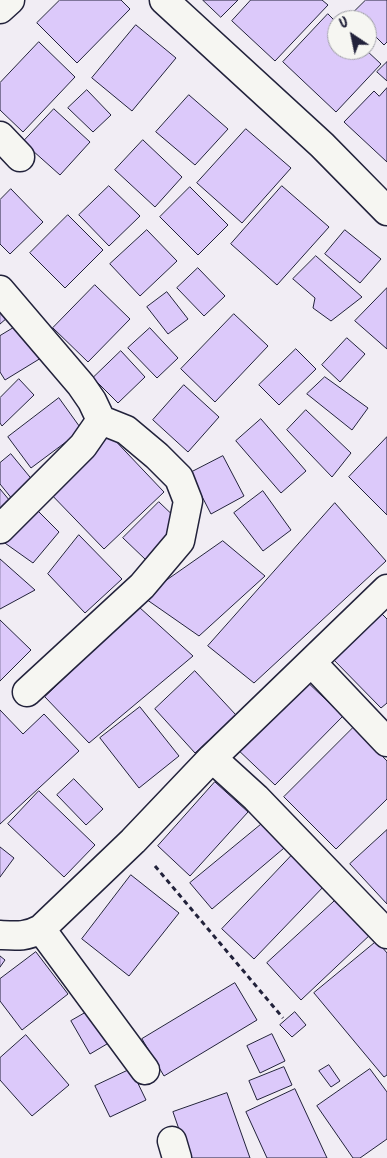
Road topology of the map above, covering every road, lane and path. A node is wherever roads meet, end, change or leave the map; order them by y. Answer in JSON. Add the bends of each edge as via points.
{"nodes":[{"id":1,"x":10,"y":0,"type":"edge"},
{"id":2,"x":164,"y":0,"type":"edge"},
{"id":3,"x":0,"y":10,"type":"edge"},
{"id":4,"x":0,"y":136,"type":"edge"},
{"id":5,"x":20,"y":157,"type":"dead end"},
{"id":6,"x":387,"y":211,"type":"edge"},
{"id":7,"x":0,"y":290,"type":"edge"},
{"id":8,"x":101,"y":420,"type":"junction"},
{"id":9,"x":0,"y":529,"type":"edge"},
{"id":10,"x":387,"y":589,"type":"edge"},
{"id":11,"x":312,"y":663,"type":"junction"},
{"id":12,"x":27,"y":692,"type":"dead end"},
{"id":13,"x":387,"y":742,"type":"edge"},
{"id":14,"x":212,"y":758,"type":"junction"},
{"id":15,"x":133,"y":841,"type":"junction"},
{"id":16,"x":41,"y":929,"type":"junction"},
{"id":17,"x":387,"y":934,"type":"edge"},
{"id":18,"x":0,"y":935,"type":"edge"},
{"id":19,"x":283,"y":1018,"type":"dead end"},
{"id":20,"x":145,"y":1070,"type":"dead end"}],
"edges":[{"from":1,"to":3,"type":"street"},
{"from":2,"to":6,"type":"street","via":[[322,146]]},
{"from":4,"to":5,"type":"street"},
{"from":7,"to":8,"type":"street","via":[[81,385]]},
{"from":8,"to":9,"type":"street","via":[[82,446]]},
{"from":8,"to":12,"type":"street","via":[[126,430],[179,478],[188,501],[180,541],[142,586]]},
{"from":10,"to":11,"type":"street"},
{"from":11,"to":13,"type":"street"},
{"from":11,"to":14,"type":"street"},
{"from":14,"to":15,"type":"street"},
{"from":14,"to":17,"type":"street","via":[[256,798]]},
{"from":15,"to":16,"type":"street"},
{"from":15,"to":19,"type":"path"},
{"from":16,"to":18,"type":"street","via":[[30,935]]},
{"from":16,"to":20,"type":"street"}]}
